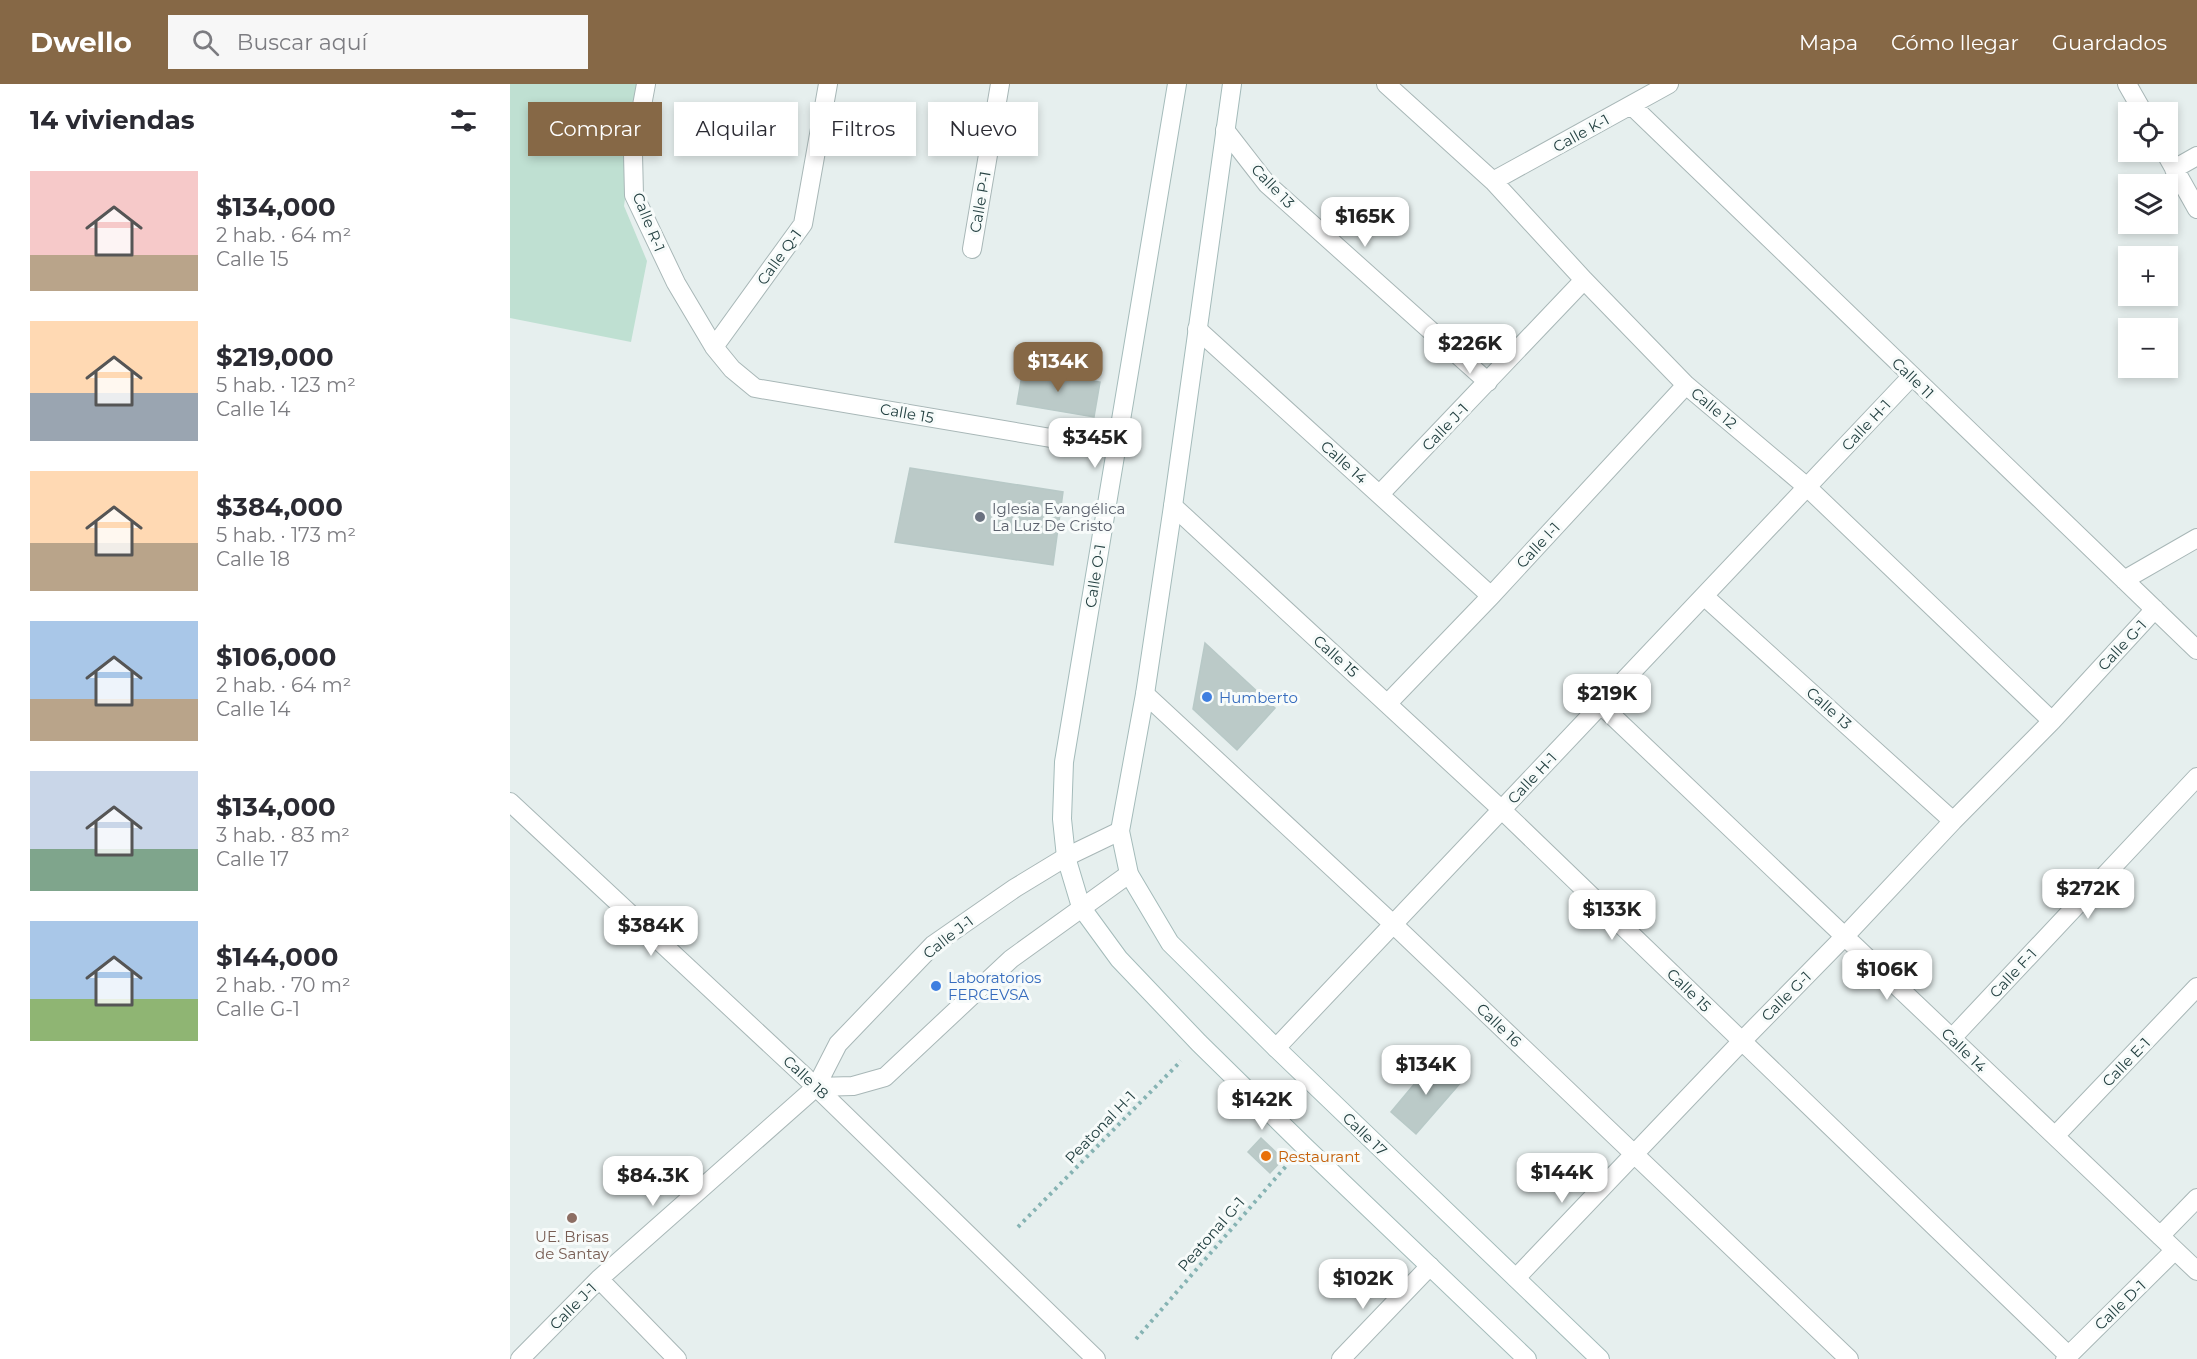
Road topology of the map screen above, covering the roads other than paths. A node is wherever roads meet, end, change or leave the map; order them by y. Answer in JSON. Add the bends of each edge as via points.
{"nodes":[{"id":1,"x":646,"y":84,"type":"edge"},
{"id":2,"x":828,"y":84,"type":"edge"},
{"id":3,"x":1000,"y":84,"type":"edge"},
{"id":4,"x":1177,"y":84,"type":"edge"},
{"id":5,"x":1232,"y":84,"type":"edge"},
{"id":6,"x":1386,"y":84,"type":"edge"},
{"id":7,"x":1669,"y":84,"type":"edge"},
{"id":8,"x":2127,"y":84,"type":"edge"},
{"id":9,"x":2137,"y":102,"type":"edge"},
{"id":10,"x":1630,"y":105,"type":"junction"},
{"id":11,"x":1225,"y":130,"type":"junction"},
{"id":12,"x":2197,"y":156,"type":"edge"},
{"id":13,"x":2170,"y":162,"type":"edge"},
{"id":14,"x":2174,"y":169,"type":"junction"},
{"id":15,"x":1493,"y":182,"type":"junction"},
{"id":16,"x":2197,"y":209,"type":"edge"},
{"id":17,"x":972,"y":249,"type":"dead end"},
{"id":18,"x":1584,"y":280,"type":"junction"},
{"id":19,"x":1197,"y":329,"type":"junction"},
{"id":20,"x":714,"y":347,"type":"junction"},
{"id":21,"x":1912,"y":376,"type":"junction"},
{"id":22,"x":1488,"y":382,"type":"junction"},
{"id":23,"x":1686,"y":385,"type":"junction"},
{"id":24,"x":1116,"y":449,"type":"junction"},
{"id":25,"x":1807,"y":487,"type":"junction"},
{"id":26,"x":1380,"y":494,"type":"junction"},
{"id":27,"x":1173,"y":506,"type":"junction"},
{"id":28,"x":2197,"y":538,"type":"edge"},
{"id":29,"x":2124,"y":580,"type":"junction"},
{"id":30,"x":1491,"y":596,"type":"junction"},
{"id":31,"x":1704,"y":596,"type":"junction"},
{"id":32,"x":2155,"y":609,"type":"junction"},
{"id":33,"x":2197,"y":650,"type":"edge"},
{"id":34,"x":1145,"y":694,"type":"junction"},
{"id":35,"x":1388,"y":703,"type":"junction"},
{"id":36,"x":1601,"y":705,"type":"junction"},
{"id":37,"x":2052,"y":721,"type":"junction"},
{"id":38,"x":2197,"y":777,"type":"edge"},
{"id":39,"x":510,"y":802,"type":"edge"},
{"id":40,"x":1502,"y":810,"type":"junction"},
{"id":41,"x":1953,"y":821,"type":"junction"},
{"id":42,"x":1120,"y":831,"type":"junction"},
{"id":43,"x":1066,"y":857,"type":"junction"},
{"id":44,"x":1129,"y":874,"type":"junction"},
{"id":45,"x":1081,"y":907,"type":"junction"},
{"id":46,"x":1393,"y":924,"type":"junction"},
{"id":47,"x":1845,"y":936,"type":"junction"},
{"id":48,"x":2197,"y":987,"type":"edge"},
{"id":49,"x":1952,"y":1038,"type":"junction"},
{"id":50,"x":1742,"y":1041,"type":"junction"},
{"id":51,"x":1276,"y":1048,"type":"junction"},
{"id":52,"x":816,"y":1087,"type":"junction"},
{"id":53,"x":2055,"y":1136,"type":"junction"},
{"id":54,"x":1635,"y":1155,"type":"junction"},
{"id":55,"x":2197,"y":1198,"type":"edge"},
{"id":56,"x":2160,"y":1236,"type":"junction"},
{"id":57,"x":2175,"y":1250,"type":"junction"},
{"id":58,"x":1430,"y":1266,"type":"junction"},
{"id":59,"x":2197,"y":1271,"type":"edge"},
{"id":60,"x":1515,"y":1278,"type":"junction"},
{"id":61,"x":599,"y":1279,"type":"junction"},
{"id":62,"x":2067,"y":1357,"type":"edge"},
{"id":63,"x":520,"y":1359,"type":"edge"},
{"id":64,"x":677,"y":1359,"type":"edge"},
{"id":65,"x":1096,"y":1359,"type":"edge"},
{"id":66,"x":1341,"y":1359,"type":"edge"},
{"id":67,"x":1527,"y":1359,"type":"edge"},
{"id":68,"x":1600,"y":1359,"type":"edge"},
{"id":69,"x":1849,"y":1359,"type":"edge"}],
"edges":[{"from":1,"to":20,"type":"street","name":"Calle R-1","via":[[633,154],[634,195],[676,283]]},
{"from":2,"to":20,"type":"street","name":"Calle Q-1","via":[[803,225]]},
{"from":3,"to":17,"type":"street","name":"Calle P-1"},
{"from":4,"to":24,"type":"street","name":"Calle O-1"},
{"from":5,"to":11,"type":"street"},
{"from":6,"to":15,"type":"street","name":"Calle 12"},
{"from":7,"to":10,"type":"street","name":"Calle K-1"},
{"from":8,"to":9,"type":"street"},
{"from":10,"to":15,"type":"street","name":"Calle K-1"},
{"from":10,"to":21,"type":"street","name":"Calle 11"},
{"from":11,"to":19,"type":"street"},
{"from":11,"to":22,"type":"street","name":"Calle 13","via":[[1267,184]]},
{"from":12,"to":14,"type":"street"},
{"from":13,"to":14,"type":"street"},
{"from":14,"to":16,"type":"street"},
{"from":15,"to":18,"type":"street","name":"Calle 12"},
{"from":18,"to":22,"type":"street","name":"Calle J-1"},
{"from":18,"to":23,"type":"street","name":"Calle 12"},
{"from":19,"to":26,"type":"street","name":"Calle 14"},
{"from":19,"to":27,"type":"street"},
{"from":20,"to":24,"type":"street","name":"Calle 15","via":[[755,388]]},
{"from":21,"to":25,"type":"street","name":"Calle H-1"},
{"from":21,"to":29,"type":"street","name":"Calle 11"},
{"from":22,"to":26,"type":"street","name":"Calle J-1"},
{"from":23,"to":25,"type":"street","name":"Calle 12"},
{"from":23,"to":30,"type":"street","name":"Calle I-1"},
{"from":24,"to":43,"type":"street","name":"Calle O-1","via":[[1064,762],[1062,819]]},
{"from":25,"to":31,"type":"street","name":"Calle H-1"},
{"from":25,"to":37,"type":"street","name":"Calle 12"},
{"from":26,"to":30,"type":"street","name":"Calle 14"},
{"from":27,"to":34,"type":"street"},
{"from":27,"to":35,"type":"street","name":"Calle 15"},
{"from":28,"to":29,"type":"street"},
{"from":29,"to":32,"type":"street","name":"Calle 11"},
{"from":30,"to":35,"type":"street","name":"Calle I-1"},
{"from":31,"to":36,"type":"street","name":"Calle H-1"},
{"from":31,"to":41,"type":"street","name":"Calle 13"},
{"from":32,"to":33,"type":"street","name":"Calle 11"},
{"from":32,"to":37,"type":"street","name":"Calle G-1"},
{"from":34,"to":42,"type":"street"},
{"from":34,"to":46,"type":"street","name":"Calle 16"},
{"from":35,"to":40,"type":"street","name":"Calle 15"},
{"from":36,"to":40,"type":"street","name":"Calle H-1"},
{"from":36,"to":47,"type":"street","name":"Calle 14"},
{"from":37,"to":41,"type":"street","name":"Calle G-1"},
{"from":38,"to":49,"type":"street","name":"Calle F-1"},
{"from":39,"to":52,"type":"street","name":"Calle 18"},
{"from":40,"to":46,"type":"street","name":"Calle H-1"},
{"from":40,"to":50,"type":"street","name":"Calle 15"},
{"from":41,"to":47,"type":"street","name":"Calle G-1"},
{"from":42,"to":43,"type":"street","name":"Calle J-1"},
{"from":42,"to":44,"type":"street","name":"Calle 17"},
{"from":43,"to":45,"type":"street"},
{"from":43,"to":52,"type":"street","name":"Calle J-1","via":[[933,945],[838,1044]]},
{"from":44,"to":45,"type":"street"},
{"from":44,"to":51,"type":"street","name":"Calle 17","via":[[1170,943]]},
{"from":45,"to":52,"type":"street","via":[[1011,959],[885,1077],[853,1086]]},
{"from":45,"to":58,"type":"street","via":[[1119,959],[1199,1043]]},
{"from":46,"to":51,"type":"street","name":"Calle H-1"},
{"from":46,"to":54,"type":"street","name":"Calle 16"},
{"from":47,"to":49,"type":"street","name":"Calle 14"},
{"from":47,"to":50,"type":"street","name":"Calle G-1"},
{"from":48,"to":53,"type":"street","name":"Calle E-1"},
{"from":49,"to":53,"type":"street","name":"Calle 14"},
{"from":50,"to":54,"type":"street","name":"Calle G-1"},
{"from":50,"to":62,"type":"street","name":"Calle 15"},
{"from":51,"to":60,"type":"street","name":"Calle 17"},
{"from":52,"to":61,"type":"street","name":"Calle J-1"},
{"from":52,"to":65,"type":"street","name":"Calle 18"},
{"from":53,"to":56,"type":"street","name":"Calle 14"},
{"from":54,"to":60,"type":"street","name":"Calle G-1"},
{"from":54,"to":69,"type":"street","name":"Calle 16"},
{"from":55,"to":56,"type":"street"},
{"from":56,"to":57,"type":"street","name":"Calle 14"},
{"from":57,"to":59,"type":"street","name":"Calle 14"},
{"from":57,"to":62,"type":"street","name":"Calle D-1"},
{"from":58,"to":66,"type":"street"},
{"from":58,"to":67,"type":"street"},
{"from":60,"to":68,"type":"street","name":"Calle 17"},
{"from":61,"to":63,"type":"street","name":"Calle J-1"},
{"from":61,"to":64,"type":"street"}]}
